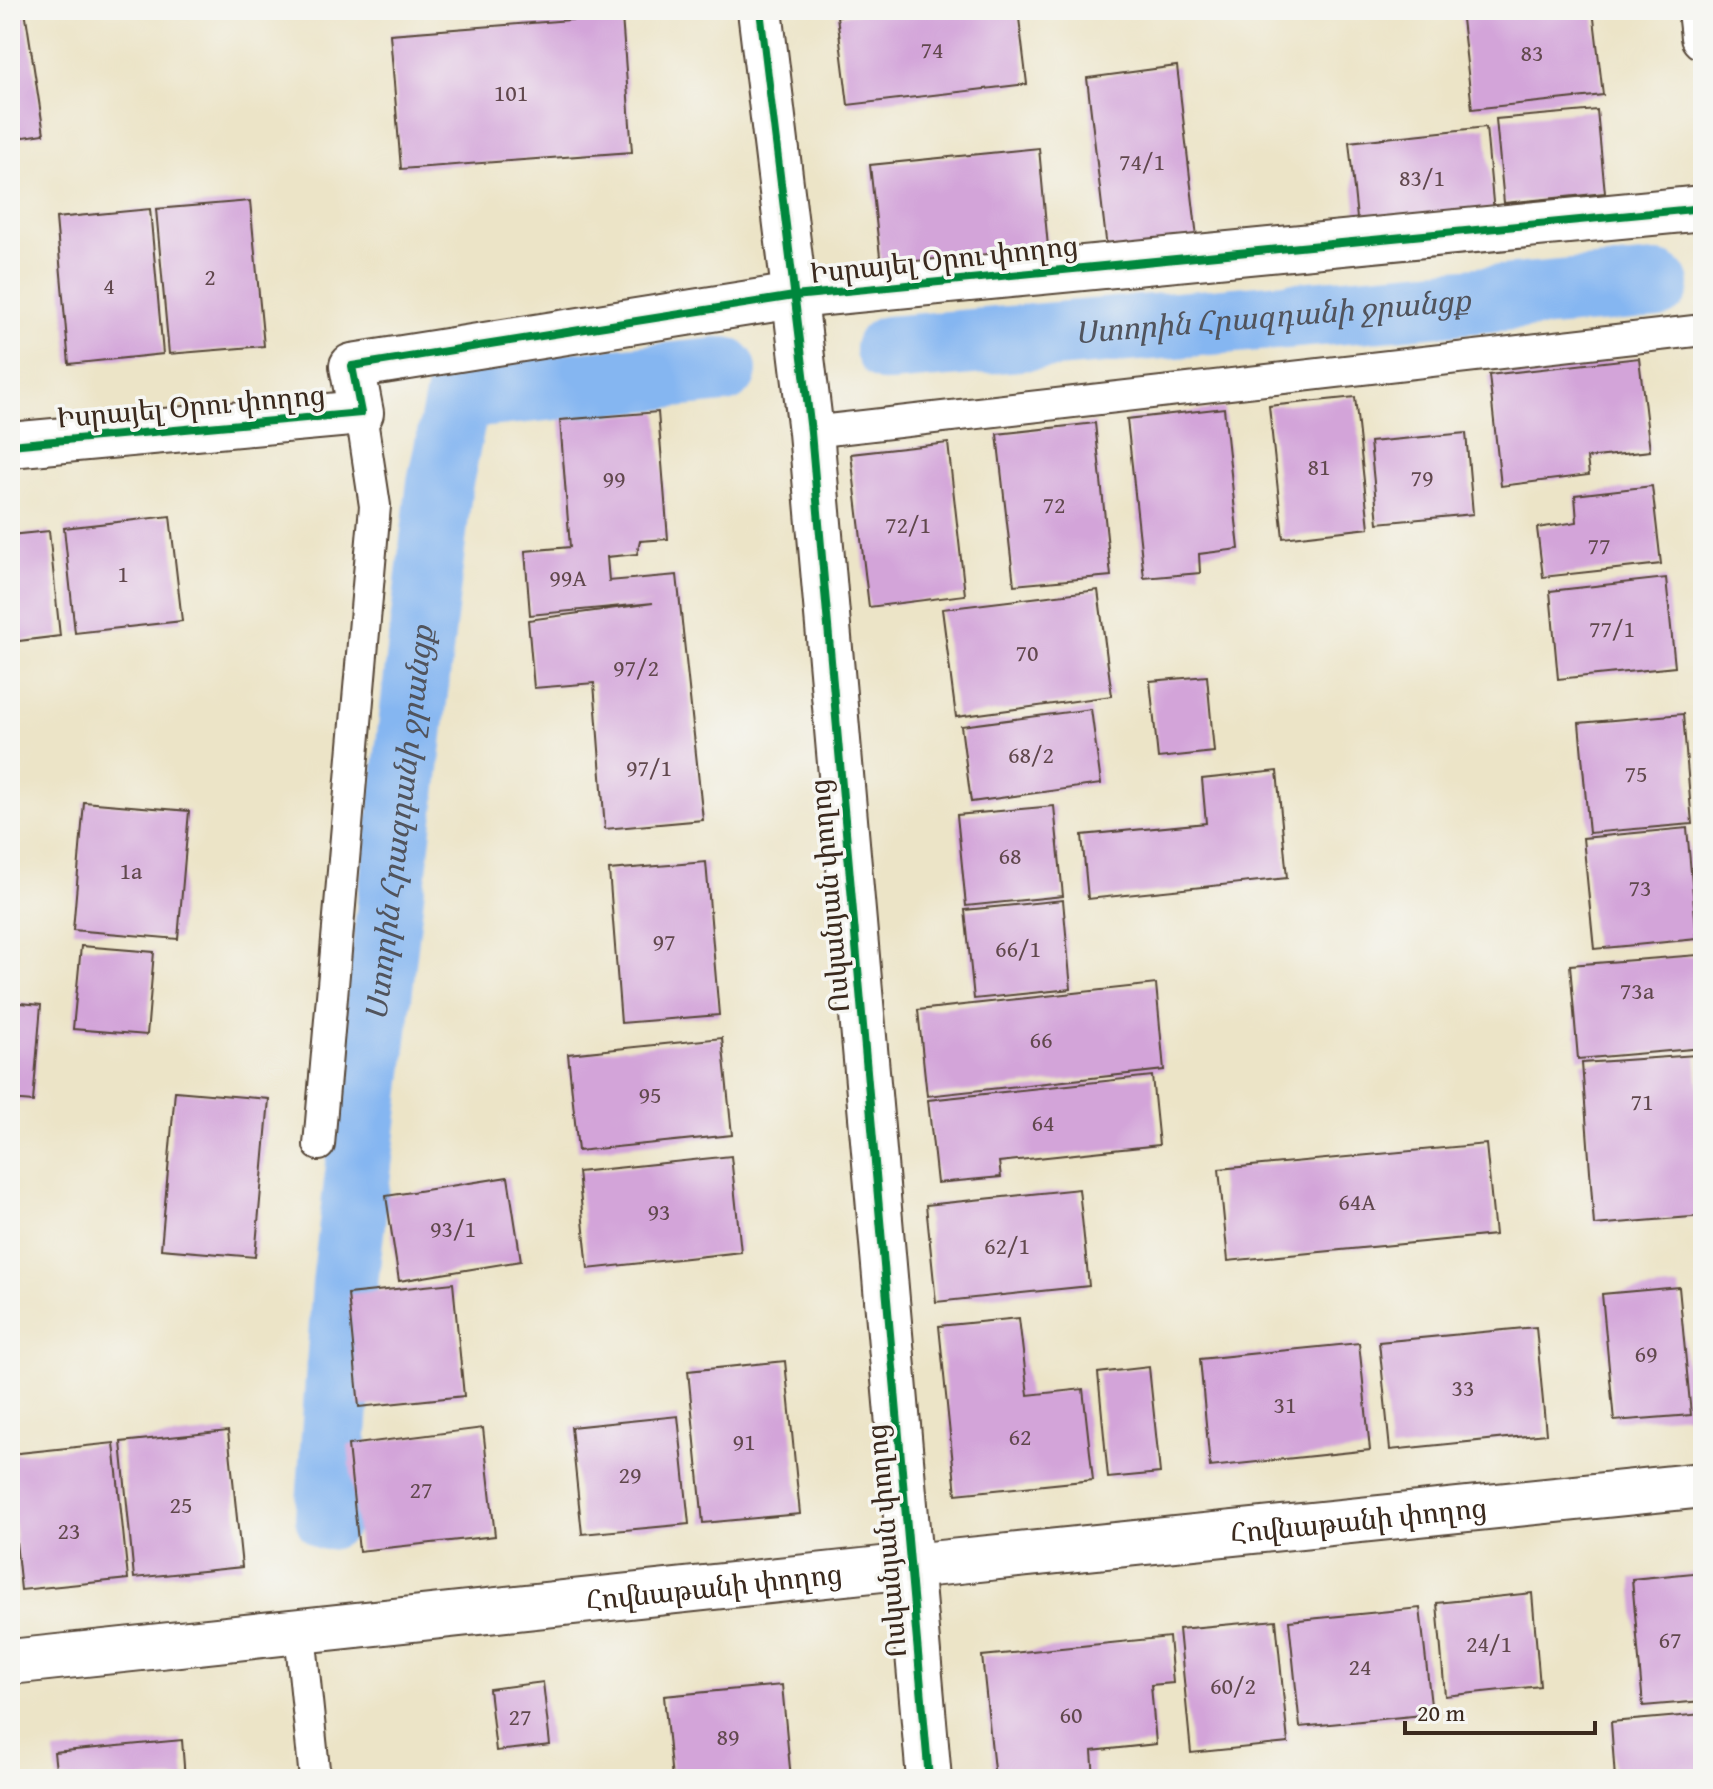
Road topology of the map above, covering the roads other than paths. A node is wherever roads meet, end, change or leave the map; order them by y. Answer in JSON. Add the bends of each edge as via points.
{"nodes":[{"id":1,"x":760,"y":10,"type":"edge"},
{"id":2,"x":1700,"y":10,"type":"edge"},
{"id":3,"x":1703,"y":37,"type":"edge"},
{"id":4,"x":1703,"y":208,"type":"edge"},
{"id":5,"x":794,"y":296,"type":"junction"},
{"id":6,"x":1703,"y":330,"type":"edge"},
{"id":7,"x":361,"y":413,"type":"junction"},
{"id":8,"x":811,"y":432,"type":"junction"},
{"id":9,"x":10,"y":445,"type":"edge"},
{"id":10,"x":319,"y":1145,"type":"dead end"},
{"id":11,"x":1703,"y":1485,"type":"edge"},
{"id":12,"x":910,"y":1566,"type":"junction"},
{"id":13,"x":300,"y":1632,"type":"junction"},
{"id":14,"x":10,"y":1662,"type":"edge"},
{"id":15,"x":315,"y":1779,"type":"edge"},
{"id":16,"x":929,"y":1779,"type":"edge"}],
"edges":[{"from":1,"to":5,"type":"street","name":"Ոսկանյան փողոց"},
{"from":2,"to":3,"type":"street"},
{"from":4,"to":5,"type":"street","name":"Իսրայել Օրու փողոց"},
{"from":5,"to":7,"type":"street","name":"Իսրայել Օրու փողոց","via":[[352,366]]},
{"from":5,"to":8,"type":"street","name":"Ոսկանյան փողոց"},
{"from":6,"to":8,"type":"lane"},
{"from":7,"to":9,"type":"street","name":"Իսրայել Օրու փողոց"},
{"from":7,"to":10,"type":"lane","via":[[375,506]]},
{"from":8,"to":12,"type":"street","name":"Ոսկանյան փողոց"},
{"from":11,"to":12,"type":"street","name":"Հովնաթանի փողոց"},
{"from":12,"to":13,"type":"street","name":"Հովնաթանի փողոց"},
{"from":12,"to":16,"type":"street","name":"Ոսկանյան փողոց"},
{"from":13,"to":14,"type":"street","name":"Հովնաթանի փողոց"},
{"from":13,"to":15,"type":"lane"}]}
